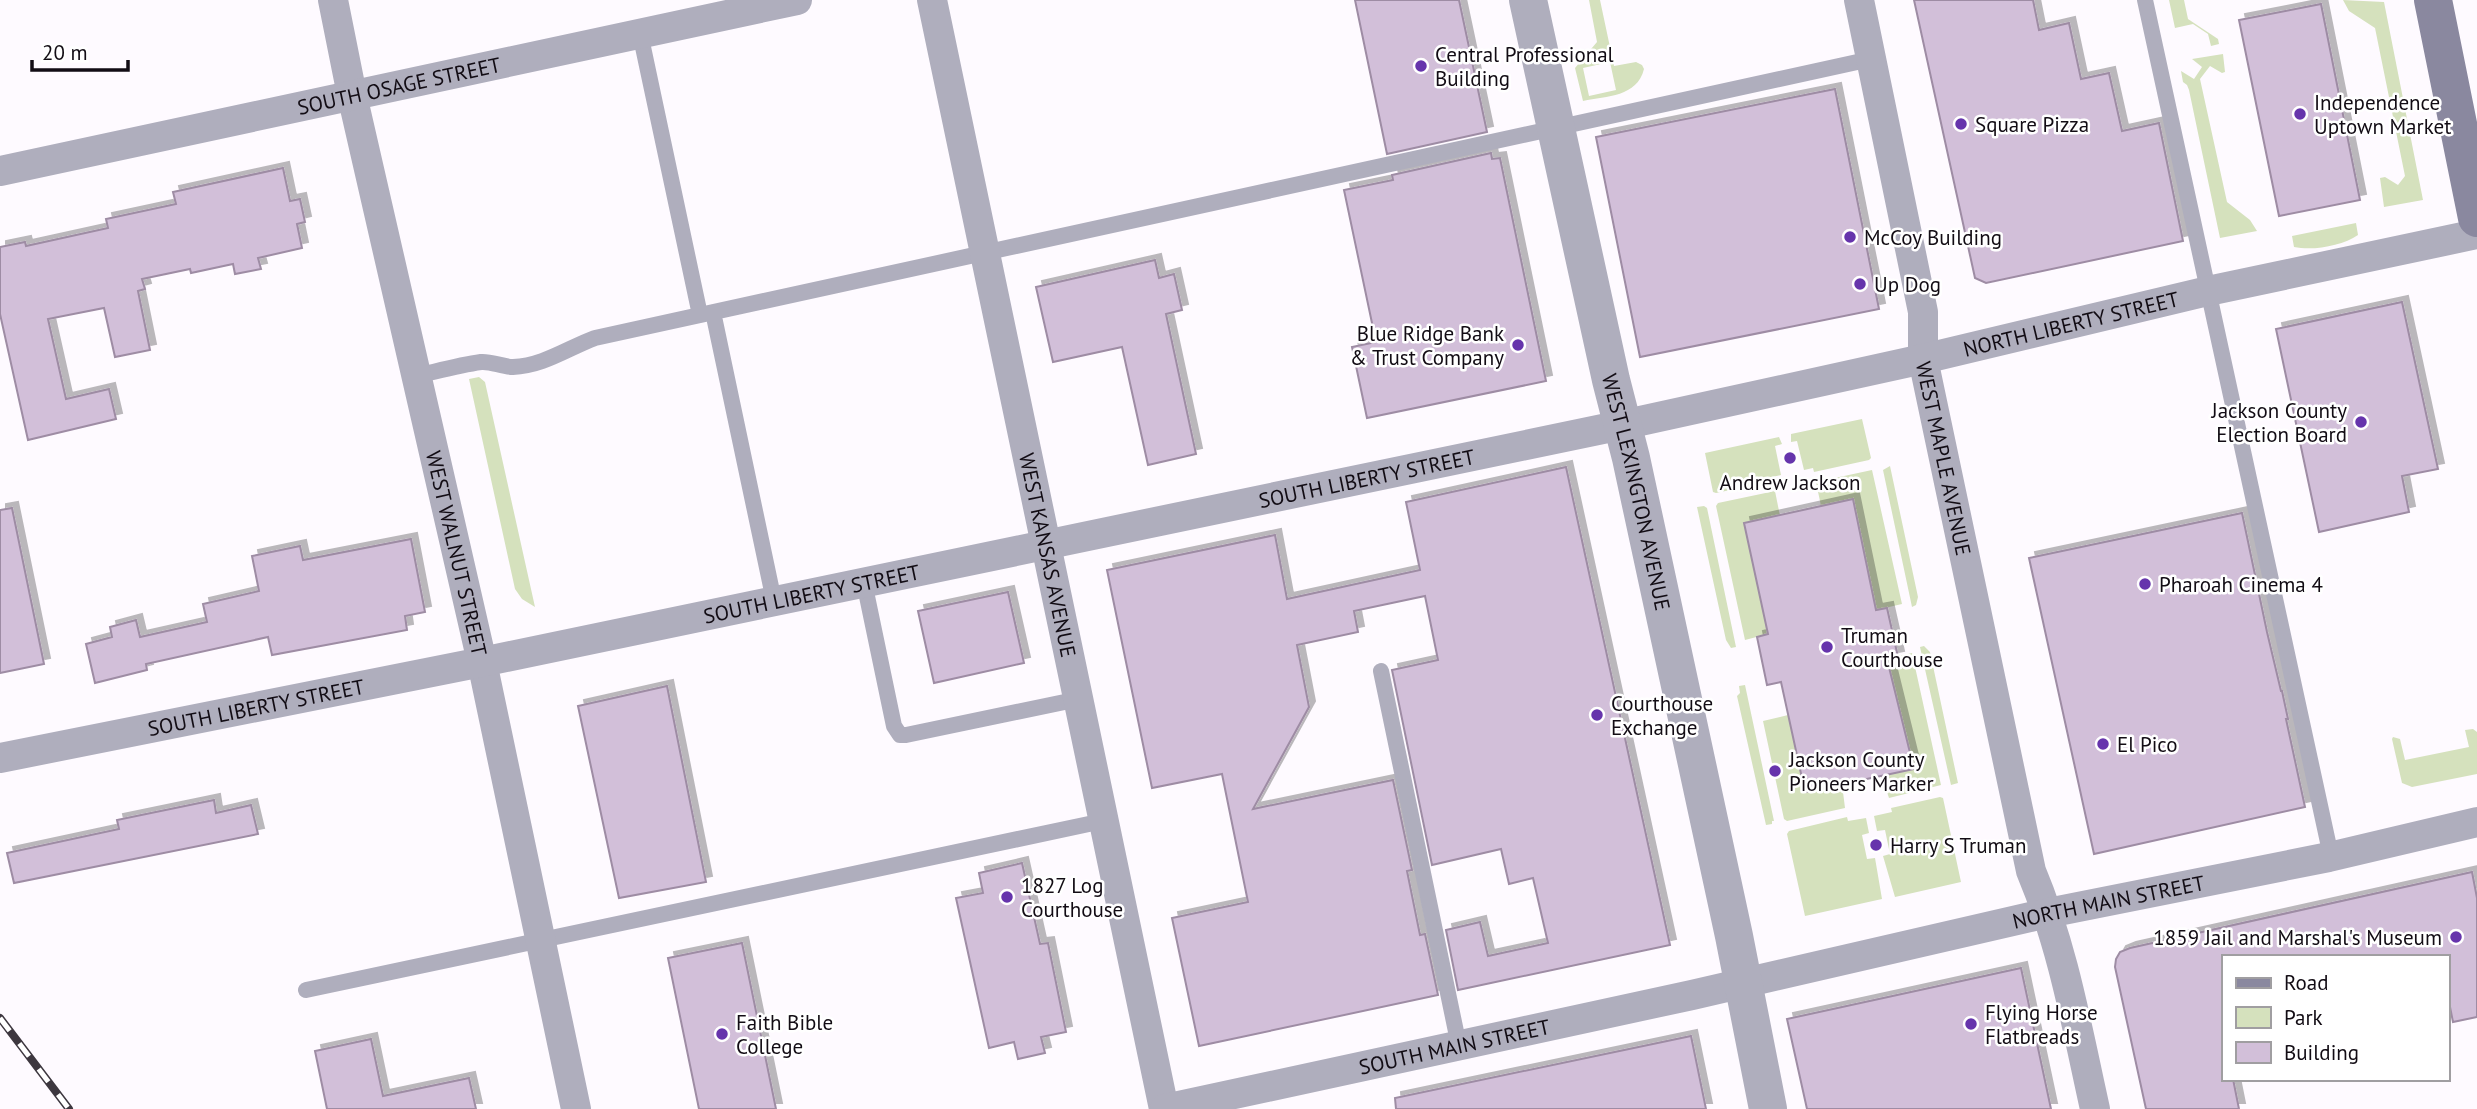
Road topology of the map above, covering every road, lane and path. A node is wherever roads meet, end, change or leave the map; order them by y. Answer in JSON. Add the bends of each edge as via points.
{"nodes":[{"id":1,"x":333,"y":0,"type":"edge"},
{"id":2,"x":797,"y":0,"type":"edge"},
{"id":3,"x":932,"y":0,"type":"edge"},
{"id":4,"x":1528,"y":0,"type":"edge"},
{"id":5,"x":1859,"y":0,"type":"edge"},
{"id":6,"x":2145,"y":0,"type":"edge"},
{"id":7,"x":2433,"y":0,"type":"edge"},
{"id":8,"x":640,"y":33,"type":"junction"},
{"id":9,"x":1871,"y":59,"type":"junction"},
{"id":10,"x":352,"y":95,"type":"junction"},
{"id":11,"x":1555,"y":129,"type":"junction"},
{"id":12,"x":0,"y":172,"type":"edge"},
{"id":13,"x":2477,"y":218,"type":"edge"},
{"id":14,"x":2477,"y":234,"type":"edge"},
{"id":15,"x":985,"y":254,"type":"junction"},
{"id":16,"x":2208,"y":291,"type":"junction"},
{"id":17,"x":707,"y":314,"type":"junction"},
{"id":18,"x":1923,"y":359,"type":"junction"},
{"id":19,"x":416,"y":376,"type":"junction"},
{"id":20,"x":1622,"y":425,"type":"junction"},
{"id":21,"x":1046,"y":544,"type":"junction"},
{"id":22,"x":864,"y":582,"type":"junction"},
{"id":23,"x":774,"y":601,"type":"junction"},
{"id":24,"x":482,"y":662,"type":"junction"},
{"id":25,"x":1381,"y":671,"type":"dead end"},
{"id":26,"x":1079,"y":699,"type":"junction"},
{"id":27,"x":0,"y":758,"type":"edge"},
{"id":28,"x":1103,"y":821,"type":"junction"},
{"id":29,"x":2477,"y":822,"type":"edge"},
{"id":30,"x":2331,"y":856,"type":"junction"},
{"id":31,"x":2048,"y":914,"type":"junction"},
{"id":32,"x":541,"y":940,"type":"junction"},
{"id":33,"x":1742,"y":984,"type":"junction"},
{"id":34,"x":306,"y":990,"type":"dead end"},
{"id":35,"x":1459,"y":1046,"type":"junction"},
{"id":36,"x":576,"y":1109,"type":"edge"},
{"id":37,"x":1165,"y":1109,"type":"edge"},
{"id":38,"x":1768,"y":1109,"type":"edge"},
{"id":39,"x":2095,"y":1109,"type":"edge"}],
"edges":[{"from":1,"to":10,"type":"street","name":"WEST WALNUT STREET"},
{"from":2,"to":8,"type":"street","name":"SOUTH OSAGE STREET"},
{"from":3,"to":15,"type":"street","name":"WEST KANSAS AVENUE"},
{"from":4,"to":11,"type":"street","name":"WEST LEXINGTON AVENUE"},
{"from":5,"to":9,"type":"street","name":"WEST MAPLE AVENUE"},
{"from":6,"to":16,"type":"lane"},
{"from":7,"to":13,"type":"main road"},
{"from":8,"to":10,"type":"street","name":"SOUTH OSAGE STREET"},
{"from":8,"to":17,"type":"lane"},
{"from":9,"to":11,"type":"lane"},
{"from":9,"to":18,"type":"street","name":"WEST MAPLE AVENUE","via":[[1923,312]]},
{"from":10,"to":12,"type":"street","name":"SOUTH OSAGE STREET"},
{"from":10,"to":19,"type":"street","name":"WEST WALNUT STREET"},
{"from":11,"to":15,"type":"lane"},
{"from":11,"to":20,"type":"street","name":"WEST LEXINGTON AVENUE"},
{"from":14,"to":16,"type":"street","name":"NORTH LIBERTY STREET"},
{"from":15,"to":17,"type":"lane"},
{"from":15,"to":21,"type":"street","name":"WEST KANSAS AVENUE"},
{"from":16,"to":18,"type":"street","name":"NORTH LIBERTY STREET"},
{"from":16,"to":30,"type":"lane"},
{"from":17,"to":19,"type":"lane","via":[[595,338],[563,354],[513,367],[484,361]]},
{"from":17,"to":23,"type":"lane"},
{"from":18,"to":20,"type":"street","name":"NORTH LIBERTY STREET"},
{"from":18,"to":31,"type":"street","name":"WEST MAPLE AVENUE","via":[[2031,871]]},
{"from":19,"to":24,"type":"street","name":"WEST WALNUT STREET"},
{"from":20,"to":21,"type":"street","name":"SOUTH LIBERTY STREET"},
{"from":20,"to":33,"type":"street","name":"WEST LEXINGTON AVENUE"},
{"from":21,"to":22,"type":"street","name":"SOUTH LIBERTY STREET"},
{"from":21,"to":26,"type":"street","name":"WEST KANSAS AVENUE"},
{"from":22,"to":23,"type":"street","name":"SOUTH LIBERTY STREET"},
{"from":22,"to":26,"type":"lane","via":[[894,726],[900,735]]},
{"from":23,"to":24,"type":"street","name":"SOUTH LIBERTY STREET"},
{"from":24,"to":27,"type":"street","name":"SOUTH LIBERTY STREET"},
{"from":24,"to":32,"type":"street","name":"WEST WALNUT STREET"},
{"from":25,"to":35,"type":"lane"},
{"from":26,"to":28,"type":"street","name":"WEST KANSAS AVENUE"},
{"from":28,"to":32,"type":"lane"},
{"from":28,"to":37,"type":"street","name":"WEST KANSAS AVENUE"},
{"from":29,"to":30,"type":"street","name":"NORTH MAIN STREET"},
{"from":30,"to":31,"type":"street","name":"NORTH MAIN STREET"},
{"from":31,"to":33,"type":"street","name":"NORTH MAIN STREET"},
{"from":31,"to":39,"type":"street","name":"WEST MAPLE AVENUE"},
{"from":32,"to":34,"type":"lane"},
{"from":32,"to":36,"type":"street","name":"WEST WALNUT STREET"},
{"from":33,"to":35,"type":"street","name":"SOUTH MAIN STREET"},
{"from":33,"to":38,"type":"street","name":"WEST LEXINGTON AVENUE"},
{"from":35,"to":37,"type":"street","name":"SOUTH MAIN STREET"}]}
